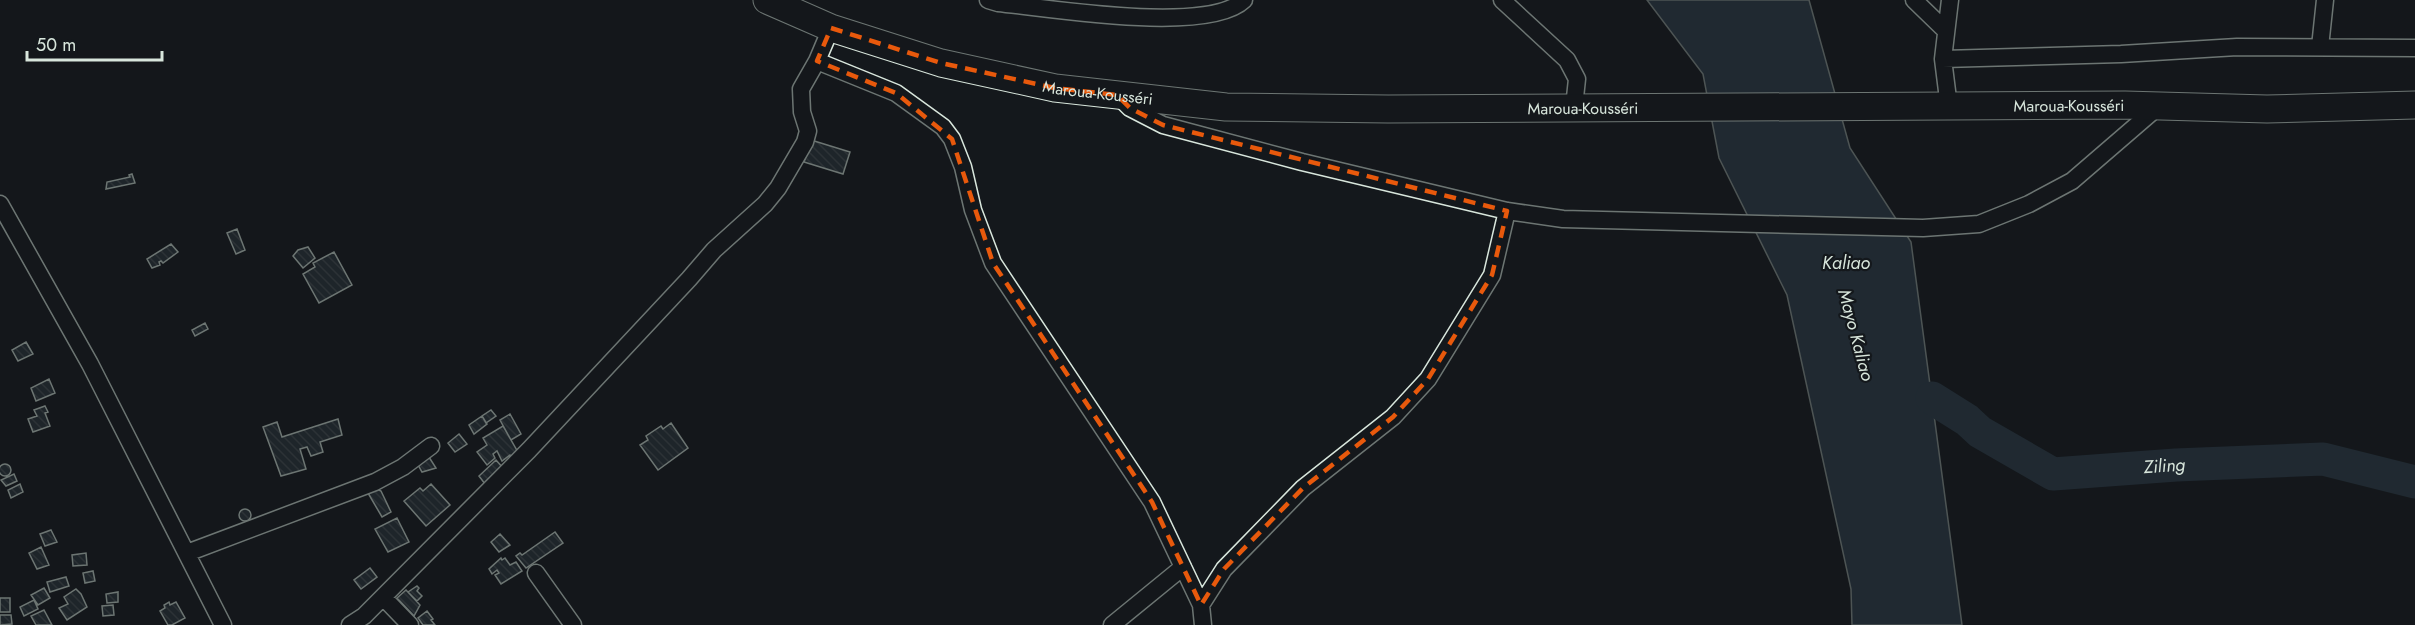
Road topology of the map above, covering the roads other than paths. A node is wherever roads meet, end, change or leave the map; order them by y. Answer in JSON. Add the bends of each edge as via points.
{"nodes":[{"id":1,"x":767,"y":0,"type":"edge"},
{"id":2,"x":988,"y":0,"type":"edge"},
{"id":3,"x":1244,"y":0,"type":"edge"},
{"id":4,"x":1502,"y":0,"type":"edge"},
{"id":5,"x":1914,"y":0,"type":"edge"},
{"id":6,"x":1950,"y":0,"type":"edge"},
{"id":7,"x":2325,"y":0,"type":"edge"},
{"id":8,"x":831,"y":28,"type":"junction"},
{"id":9,"x":1946,"y":31,"type":"junction"},
{"id":10,"x":2320,"y":47,"type":"junction"},
{"id":11,"x":2415,"y":48,"type":"edge"},
{"id":12,"x":1943,"y":59,"type":"junction"},
{"id":13,"x":817,"y":61,"type":"junction"},
{"id":14,"x":1117,"y":95,"type":"junction"},
{"id":15,"x":2415,"y":105,"type":"edge"},
{"id":16,"x":2159,"y":106,"type":"junction"},
{"id":17,"x":1574,"y":107,"type":"junction"},
{"id":18,"x":1949,"y":107,"type":"junction"},
{"id":19,"x":0,"y":204,"type":"edge"},
{"id":20,"x":1507,"y":211,"type":"junction"},
{"id":21,"x":431,"y":446,"type":"dead end"},
{"id":22,"x":187,"y":553,"type":"junction"},
{"id":23,"x":1183,"y":567,"type":"junction"},
{"id":24,"x":536,"y":573,"type":"dead end"},
{"id":25,"x":383,"y":597,"type":"junction"},
{"id":26,"x":1201,"y":605,"type":"junction"},
{"id":27,"x":224,"y":625,"type":"edge"},
{"id":28,"x":350,"y":625,"type":"edge"},
{"id":29,"x":410,"y":625,"type":"edge"},
{"id":30,"x":573,"y":625,"type":"edge"},
{"id":31,"x":1112,"y":625,"type":"edge"},
{"id":32,"x":1203,"y":625,"type":"edge"}],
"edges":[{"from":1,"to":8,"type":"highway","name":"Maroua-Kousséri"},
{"from":2,"to":3,"type":"street","via":[[1186,19],[1217,14]]},
{"from":4,"to":17,"type":"street","via":[[1568,60],[1577,79]]},
{"from":5,"to":9,"type":"street"},
{"from":6,"to":9,"type":"street"},
{"from":7,"to":10,"type":"street"},
{"from":8,"to":13,"type":"street"},
{"from":8,"to":14,"type":"highway","name":"Maroua-Kousséri","via":[[941,63],[1055,88]]},
{"from":9,"to":12,"type":"street"},
{"from":10,"to":11,"type":"street"},
{"from":10,"to":12,"type":"street"},
{"from":12,"to":18,"type":"street"},
{"from":13,"to":23,"type":"street","via":[[896,93],[943,127],[952,139],[993,263],[1152,502]]},
{"from":13,"to":25,"type":"street","via":[[801,89],[808,131],[805,142],[778,188]]},
{"from":14,"to":17,"type":"highway","name":"Maroua-Kousséri","via":[[1226,107]]},
{"from":14,"to":20,"type":"street","via":[[1130,108],[1163,125]]},
{"from":15,"to":16,"type":"highway","name":"Maroua-Kousséri","via":[[2267,109]]},
{"from":16,"to":18,"type":"highway","name":"Maroua-Kousséri"},
{"from":16,"to":20,"type":"street","via":[[2072,181],[1979,224],[1923,228],[1563,219]]},
{"from":17,"to":18,"type":"highway","name":"Maroua-Kousséri"},
{"from":19,"to":22,"type":"street","via":[[90,364]]},
{"from":20,"to":26,"type":"street","via":[[1492,275],[1428,380],[1393,417],[1303,488],[1224,569]]},
{"from":21,"to":22,"type":"street","via":[[375,482]]},
{"from":22,"to":27,"type":"street"},
{"from":23,"to":26,"type":"street"},
{"from":23,"to":31,"type":"street"},
{"from":24,"to":30,"type":"street"},
{"from":25,"to":28,"type":"street"},
{"from":25,"to":29,"type":"street"},
{"from":26,"to":32,"type":"street"}]}
